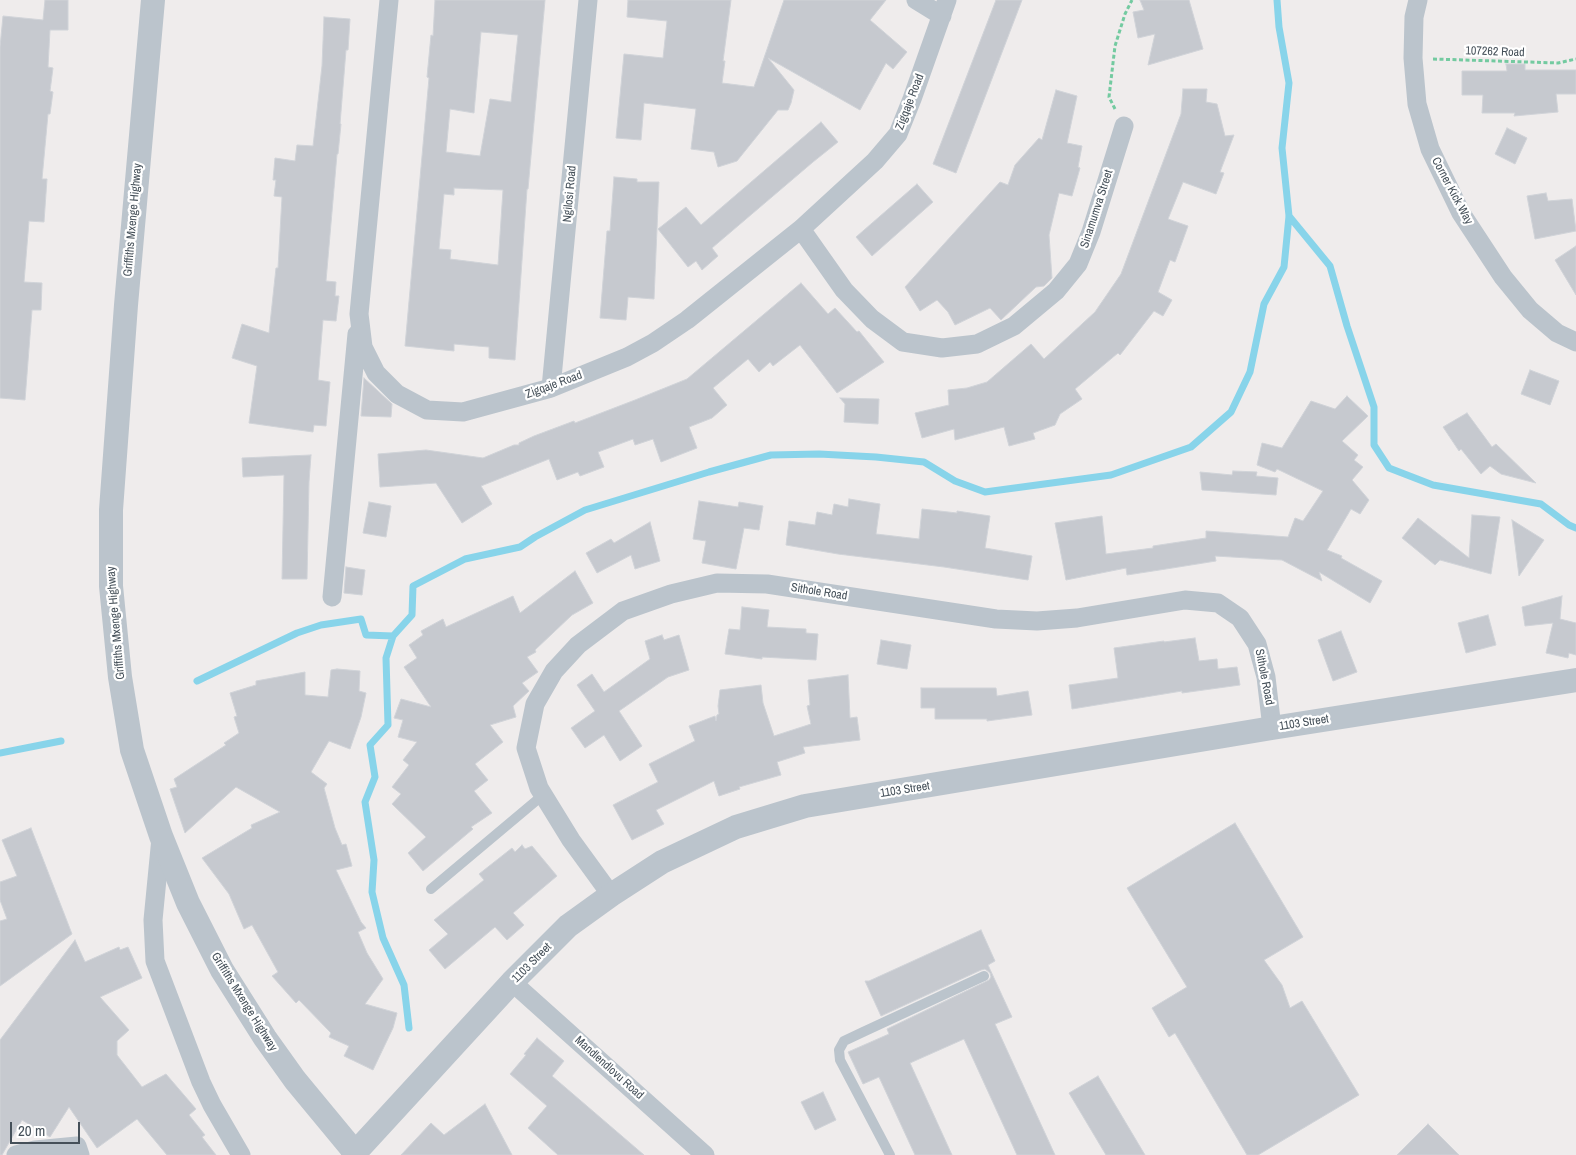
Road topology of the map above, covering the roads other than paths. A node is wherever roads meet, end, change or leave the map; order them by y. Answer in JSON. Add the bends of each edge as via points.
{"nodes":[{"id":1,"x":153,"y":0,"type":"edge"},
{"id":2,"x":389,"y":0,"type":"edge"},
{"id":3,"x":588,"y":0,"type":"edge"},
{"id":4,"x":916,"y":0,"type":"edge"},
{"id":5,"x":1418,"y":0,"type":"edge"},
{"id":6,"x":944,"y":8,"type":"edge"},
{"id":7,"x":1124,"y":126,"type":"road end"},
{"id":8,"x":801,"y":229,"type":"junction"},
{"id":9,"x":359,"y":314,"type":"junction"},
{"id":10,"x":1576,"y":342,"type":"edge"},
{"id":11,"x":551,"y":388,"type":"junction"},
{"id":12,"x":332,"y":596,"type":"dead end"},
{"id":13,"x":1576,"y":680,"type":"edge"},
{"id":14,"x":1272,"y":728,"type":"junction"},
{"id":15,"x":543,"y":795,"type":"junction"},
{"id":16,"x":161,"y":836,"type":"junction"},
{"id":17,"x":431,"y":889,"type":"dead end"},
{"id":18,"x":611,"y":895,"type":"junction"},
{"id":19,"x":984,"y":976,"type":"dead end"},
{"id":20,"x":512,"y":982,"type":"junction"},
{"id":21,"x":79,"y":1150,"type":"edge"},
{"id":22,"x":355,"y":1154,"type":"edge"},
{"id":23,"x":16,"y":1155,"type":"edge"},
{"id":24,"x":241,"y":1155,"type":"edge"},
{"id":25,"x":705,"y":1155,"type":"edge"},
{"id":26,"x":890,"y":1155,"type":"edge"}],
"edges":[{"from":1,"to":16,"type":"street","name":"Griffiths Mxenge Highway","via":[[112,491],[111,586],[120,677],[132,750]]},
{"from":2,"to":9,"type":"street","name":"Zigqaje Road"},
{"from":3,"to":11,"type":"street","name":"Ngilosi Road"},
{"from":4,"to":6,"type":"street"},
{"from":5,"to":10,"type":"street","name":"Corner Kick Way","via":[[1414,16],[1413,58],[1417,104],[1430,149],[1461,213],[1503,277],[1530,310],[1557,333]]},
{"from":6,"to":8,"type":"street","name":"Zigqaje Road","via":[[898,134],[875,162]]},
{"from":7,"to":8,"type":"street","name":"Sinamumva Street","via":[[1078,264],[1056,291],[1014,326],[977,344],[942,348],[903,342],[872,320],[844,290]]},
{"from":8,"to":11,"type":"street","name":"Zigqaje Road","via":[[687,320],[653,343]]},
{"from":9,"to":11,"type":"street","name":"Zigqaje Road","via":[[363,347],[376,373],[397,394],[427,410],[463,412]]},
{"from":9,"to":12,"type":"street"},
{"from":13,"to":14,"type":"street","name":"1103 Street"},
{"from":14,"to":15,"type":"street","name":"Sithole Road","via":[[1266,677],[1257,644],[1240,618],[1218,603],[1185,600],[1037,622],[766,584],[717,583],[671,594],[623,611],[578,645],[554,671],[535,704],[526,748]]},
{"from":14,"to":18,"type":"street","name":"1103 Street","via":[[805,806],[736,827],[662,862]]},
{"from":15,"to":17,"type":"lane"},
{"from":15,"to":18,"type":"street","name":"Sithole Road"},
{"from":16,"to":22,"type":"street","name":"Griffiths Mxenge Highway","via":[[188,903],[222,970],[294,1080]]},
{"from":16,"to":24,"type":"street","via":[[153,920],[155,961],[201,1082]]},
{"from":18,"to":20,"type":"street","name":"1103 Street","via":[[568,926]]},
{"from":19,"to":26,"type":"lane","via":[[844,1041],[839,1050],[840,1060]]},
{"from":20,"to":22,"type":"street","name":"1103 Street"},
{"from":20,"to":25,"type":"street","name":"Mandlendlovu Road"},
{"from":21,"to":23,"type":"street","via":[[35,1150]]}]}
